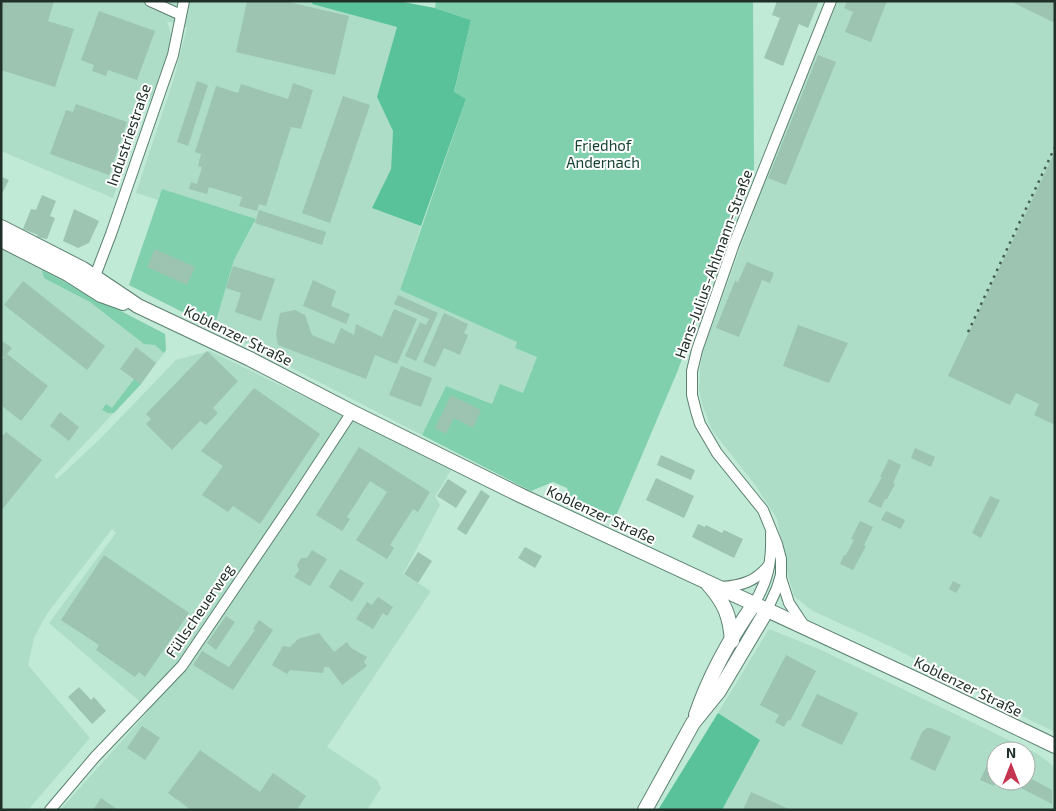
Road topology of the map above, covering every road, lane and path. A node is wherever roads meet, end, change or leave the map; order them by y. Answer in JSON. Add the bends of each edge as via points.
{"nodes":[{"id":1,"x":150,"y":1,"type":"edge"},
{"id":2,"x":184,"y":1,"type":"edge"},
{"id":3,"x":831,"y":1,"type":"edge"},
{"id":4,"x":181,"y":15,"type":"junction"},
{"id":5,"x":1,"y":227,"type":"edge"},
{"id":6,"x":1,"y":240,"type":"edge"},
{"id":7,"x":95,"y":276,"type":"junction"},
{"id":8,"x":74,"y":278,"type":"junction"},
{"id":9,"x":101,"y":295,"type":"junction"},
{"id":10,"x":138,"y":306,"type":"junction"},
{"id":11,"x":352,"y":412,"type":"junction"},
{"id":12,"x":771,"y":526,"type":"junction"},
{"id":13,"x":770,"y":564,"type":"junction"},
{"id":14,"x":781,"y":575,"type":"junction"},
{"id":15,"x":712,"y":585,"type":"junction"},
{"id":16,"x":761,"y":607,"type":"junction"},
{"id":17,"x":806,"y":628,"type":"junction"},
{"id":18,"x":732,"y":641,"type":"junction"},
{"id":19,"x":693,"y":723,"type":"junction"},
{"id":20,"x":1055,"y":746,"type":"edge"},
{"id":21,"x":50,"y":810,"type":"edge"},
{"id":22,"x":645,"y":810,"type":"edge"}],
"edges":[{"from":1,"to":4,"type":"street"},
{"from":2,"to":4,"type":"street","name":"Industriestraße"},
{"from":3,"to":12,"type":"street","name":"Hans-Julius-Ahlmann-Straße","via":[[734,244],[692,371],[692,396],[700,424],[717,453],[763,510]]},
{"from":4,"to":7,"type":"street","name":"Industriestraße","via":[[173,55]]},
{"from":5,"to":7,"type":"street","name":"Koblenzer Straße"},
{"from":6,"to":8,"type":"street","name":"Koblenzer Straße"},
{"from":7,"to":8,"type":"street","via":[[88,280]]},
{"from":7,"to":9,"type":"street"},
{"from":7,"to":10,"type":"street","name":"Koblenzer Straße"},
{"from":8,"to":9,"type":"street","name":"Koblenzer Straße"},
{"from":9,"to":10,"type":"street","name":"Koblenzer Straße"},
{"from":10,"to":11,"type":"street","name":"Koblenzer Straße"},
{"from":11,"to":15,"type":"street","name":"Koblenzer Straße"},
{"from":11,"to":21,"type":"street","name":"Füllscheuerweg","via":[[182,666],[95,757]]},
{"from":12,"to":13,"type":"street"},
{"from":12,"to":14,"type":"street","name":"Hans-Julius-Ahlmann-Straße","via":[[780,552]]},
{"from":13,"to":15,"type":"street","via":[[747,584]]},
{"from":13,"to":16,"type":"street"},
{"from":14,"to":16,"type":"street","name":"Hans-Julius-Ahlmann-Straße","via":[[777,588]]},
{"from":14,"to":17,"type":"street","name":"Hans-Julius-Ahlmann-Straße","via":[[789,604]]},
{"from":15,"to":16,"type":"street","name":"Koblenzer Straße"},
{"from":15,"to":18,"type":"street","via":[[727,611]]},
{"from":16,"to":17,"type":"street","name":"Koblenzer Straße"},
{"from":16,"to":18,"type":"street"},
{"from":16,"to":19,"type":"street","via":[[719,692]]},
{"from":17,"to":20,"type":"street","name":"Koblenzer Straße"},
{"from":18,"to":19,"type":"street","via":[[703,694]]},
{"from":19,"to":22,"type":"street"}]}
